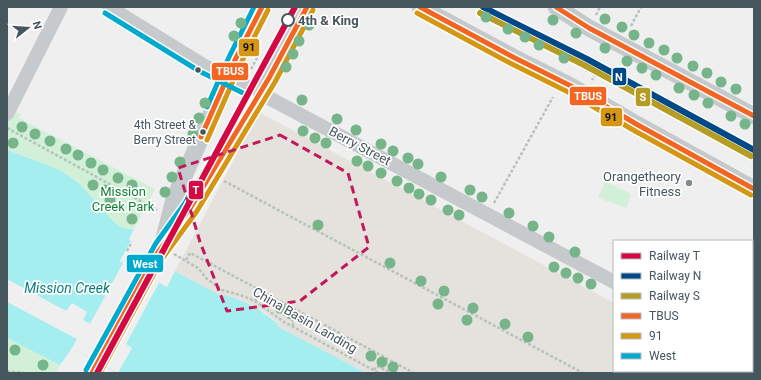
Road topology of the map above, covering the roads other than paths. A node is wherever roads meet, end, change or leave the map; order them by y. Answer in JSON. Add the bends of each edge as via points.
{"nodes":[{"id":1,"x":61,"y":7,"type":"edge"},
{"id":2,"x":109,"y":7,"type":"edge"},
{"id":3,"x":262,"y":7,"type":"edge"},
{"id":4,"x":307,"y":7,"type":"edge"},
{"id":5,"x":420,"y":7,"type":"edge"},
{"id":6,"x":556,"y":7,"type":"edge"},
{"id":7,"x":228,"y":77,"type":"junction"},
{"id":8,"x":260,"y":93,"type":"junction"},
{"id":9,"x":7,"y":114,"type":"edge"},
{"id":10,"x":754,"y":116,"type":"edge"},
{"id":11,"x":754,"y":189,"type":"edge"},
{"id":12,"x":159,"y":251,"type":"junction"},
{"id":13,"x":613,"y":281,"type":"edge"},
{"id":14,"x":93,"y":369,"type":"edge"}],
"edges":[{"from":1,"to":9,"type":"street"},
{"from":2,"to":7,"type":"street","name":"Berry Street"},
{"from":3,"to":7,"type":"main road"},
{"from":4,"to":8,"type":"main road"},
{"from":5,"to":11,"type":"main road","via":[[571,86]]},
{"from":6,"to":10,"type":"main road","via":[[589,28]]},
{"from":7,"to":8,"type":"street","name":"Berry Street"},
{"from":7,"to":12,"type":"main road","via":[[174,199]]},
{"from":8,"to":12,"type":"main road","via":[[191,208]]},
{"from":8,"to":13,"type":"street","name":"Berry Street"},
{"from":12,"to":14,"type":"main road"}]}
